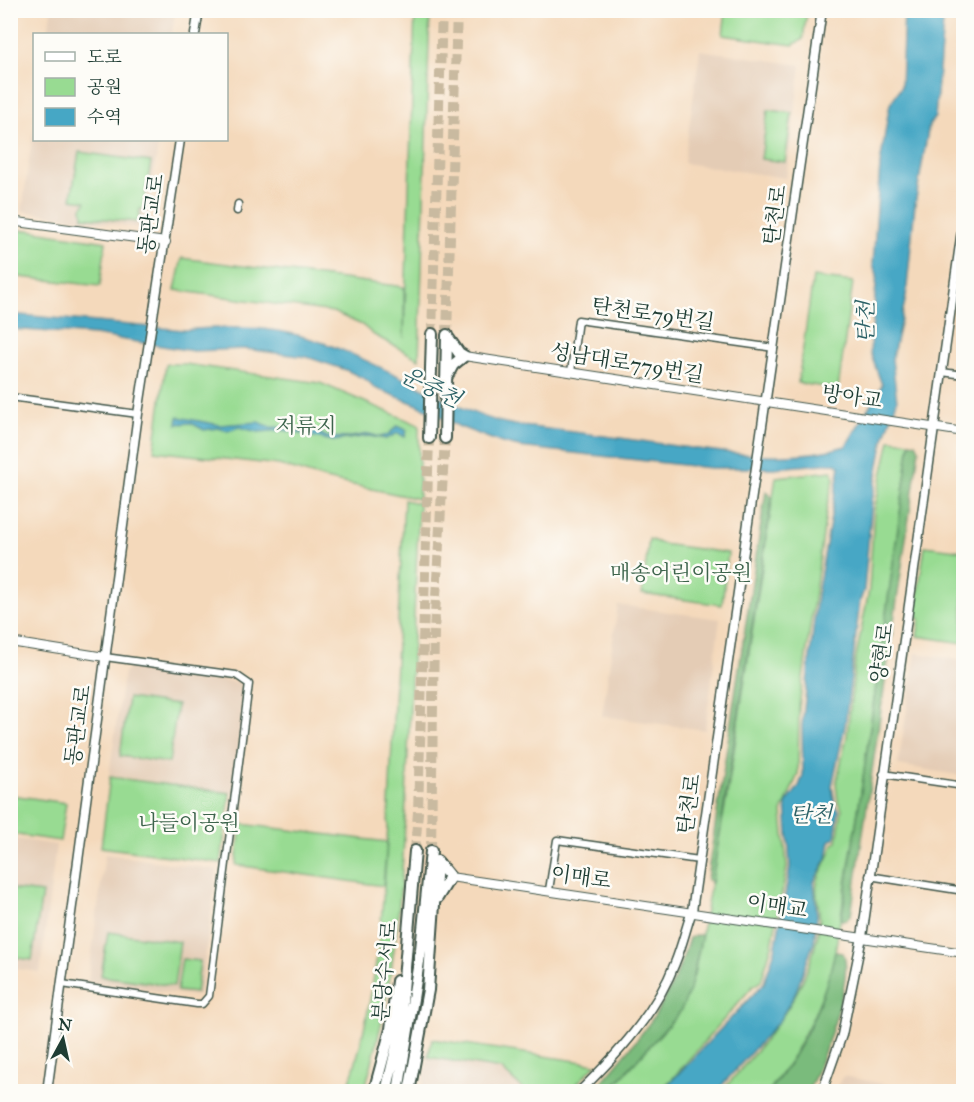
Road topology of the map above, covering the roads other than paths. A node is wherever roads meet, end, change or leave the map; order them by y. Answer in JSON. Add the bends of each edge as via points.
{"nodes":[{"id":1,"x":199,"y":10,"type":"edge"},
{"id":2,"x":822,"y":10,"type":"edge"},
{"id":3,"x":195,"y":33,"type":"edge"},
{"id":4,"x":180,"y":141,"type":"edge"},
{"id":5,"x":963,"y":216,"type":"edge"},
{"id":6,"x":10,"y":220,"type":"edge"},
{"id":7,"x":962,"y":231,"type":"edge"},
{"id":8,"x":166,"y":242,"type":"junction"},
{"id":9,"x":432,"y":334,"type":"tunnel mouth"},
{"id":10,"x":775,"y":348,"type":"junction"},
{"id":11,"x":464,"y":356,"type":"junction"},
{"id":12,"x":449,"y":362,"type":"junction"},
{"id":13,"x":571,"y":372,"type":"junction"},
{"id":14,"x":942,"y":372,"type":"junction"},
{"id":15,"x":963,"y":375,"type":"edge"},
{"id":16,"x":10,"y":397,"type":"edge"},
{"id":17,"x":767,"y":403,"type":"junction"},
{"id":18,"x":785,"y":406,"type":"joint"},
{"id":19,"x":138,"y":414,"type":"junction"},
{"id":20,"x":933,"y":427,"type":"junction"},
{"id":21,"x":963,"y":432,"type":"edge"},
{"id":22,"x":445,"y":435,"type":"tunnel mouth"},
{"id":23,"x":429,"y":438,"type":"tunnel mouth"},
{"id":24,"x":10,"y":642,"type":"edge"},
{"id":25,"x":105,"y":657,"type":"junction"},
{"id":26,"x":883,"y":774,"type":"junction"},
{"id":27,"x":963,"y":786,"type":"edge"},
{"id":28,"x":415,"y":851,"type":"tunnel mouth"},
{"id":29,"x":699,"y":860,"type":"junction"},
{"id":30,"x":437,"y":862,"type":"junction"},
{"id":31,"x":868,"y":876,"type":"junction"},
{"id":32,"x":450,"y":877,"type":"junction"},
{"id":33,"x":549,"y":890,"type":"junction"},
{"id":34,"x":963,"y":891,"type":"edge"},
{"id":35,"x":411,"y":892,"type":"junction"},
{"id":36,"x":436,"y":904,"type":"junction"},
{"id":37,"x":692,"y":911,"type":"junction"},
{"id":38,"x":708,"y":913,"type":"joint"},
{"id":39,"x":862,"y":937,"type":"junction"},
{"id":40,"x":963,"y":952,"type":"edge"},
{"id":41,"x":62,"y":984,"type":"junction"},
{"id":42,"x":47,"y":1092,"type":"edge"},
{"id":43,"x":374,"y":1092,"type":"edge"},
{"id":44,"x":386,"y":1092,"type":"edge"},
{"id":45,"x":398,"y":1092,"type":"edge"},
{"id":46,"x":409,"y":1092,"type":"edge"},
{"id":47,"x":579,"y":1092,"type":"edge"},
{"id":48,"x":822,"y":1092,"type":"edge"}],
"edges":[{"from":1,"to":3,"type":"main road"},
{"from":2,"to":10,"type":"main road","name":"탄천로"},
{"from":4,"to":8,"type":"main road","name":"동판교로"},
{"from":5,"to":7,"type":"main road","name":"양현로"},
{"from":6,"to":8,"type":"street"},
{"from":7,"to":14,"type":"main road","name":"양현로"},
{"from":8,"to":19,"type":"main road","name":"동판교로"},
{"from":9,"to":23,"type":"highway"},
{"from":10,"to":13,"type":"street","name":"탄천로79번길","via":[[578,320]]},
{"from":10,"to":17,"type":"main road","name":"탄천로"},
{"from":11,"to":12,"type":"highway"},
{"from":11,"to":12,"type":"highway","via":[[447,335]]},
{"from":11,"to":13,"type":"street","name":"성남대로779번길"},
{"from":12,"to":22,"type":"highway"},
{"from":13,"to":17,"type":"street","name":"성남대로779번길"},
{"from":14,"to":15,"type":"street"},
{"from":14,"to":20,"type":"main road","name":"양현로"},
{"from":16,"to":19,"type":"street"},
{"from":17,"to":18,"type":"street","name":"성남대로779번길"},
{"from":17,"to":29,"type":"main road","name":"탄천로"},
{"from":18,"to":20,"type":"street","name":"방아교"},
{"from":19,"to":25,"type":"main road","name":"동판교로"},
{"from":20,"to":21,"type":"street"},
{"from":20,"to":26,"type":"main road","name":"양현로"},
{"from":24,"to":25,"type":"street"},
{"from":25,"to":41,"type":"main road","name":"동판교로"},
{"from":25,"to":41,"type":"street","via":[[236,675],[249,684],[209,996],[197,1004]]},
{"from":26,"to":27,"type":"street"},
{"from":26,"to":31,"type":"main road","name":"양현로"},
{"from":28,"to":35,"type":"highway","name":"분당수서로"},
{"from":29,"to":33,"type":"street","via":[[557,840]]},
{"from":29,"to":37,"type":"main road","name":"탄천로"},
{"from":30,"to":32,"type":"highway"},
{"from":30,"to":36,"type":"highway"},
{"from":30,"to":45,"type":"highway","name":"분당수서로","via":[[431,848],[419,960]]},
{"from":31,"to":34,"type":"street"},
{"from":31,"to":39,"type":"main road","name":"양현로"},
{"from":32,"to":33,"type":"street","name":"이매로"},
{"from":32,"to":36,"type":"highway"},
{"from":33,"to":37,"type":"street","name":"이매로"},
{"from":35,"to":43,"type":"highway","via":[[391,1029]]},
{"from":35,"to":44,"type":"highway","name":"분당수서로","via":[[399,1037]]},
{"from":36,"to":46,"type":"highway","via":[[428,990]]},
{"from":37,"to":38,"type":"street","name":"이매로"},
{"from":37,"to":47,"type":"main road","name":"탄천로","via":[[675,963],[651,1010]]},
{"from":38,"to":39,"type":"street","name":"이매교"},
{"from":39,"to":40,"type":"street"},
{"from":39,"to":48,"type":"main road","name":"양현로","via":[[842,1035]]},
{"from":41,"to":42,"type":"main road","name":"동판교로"}]}
